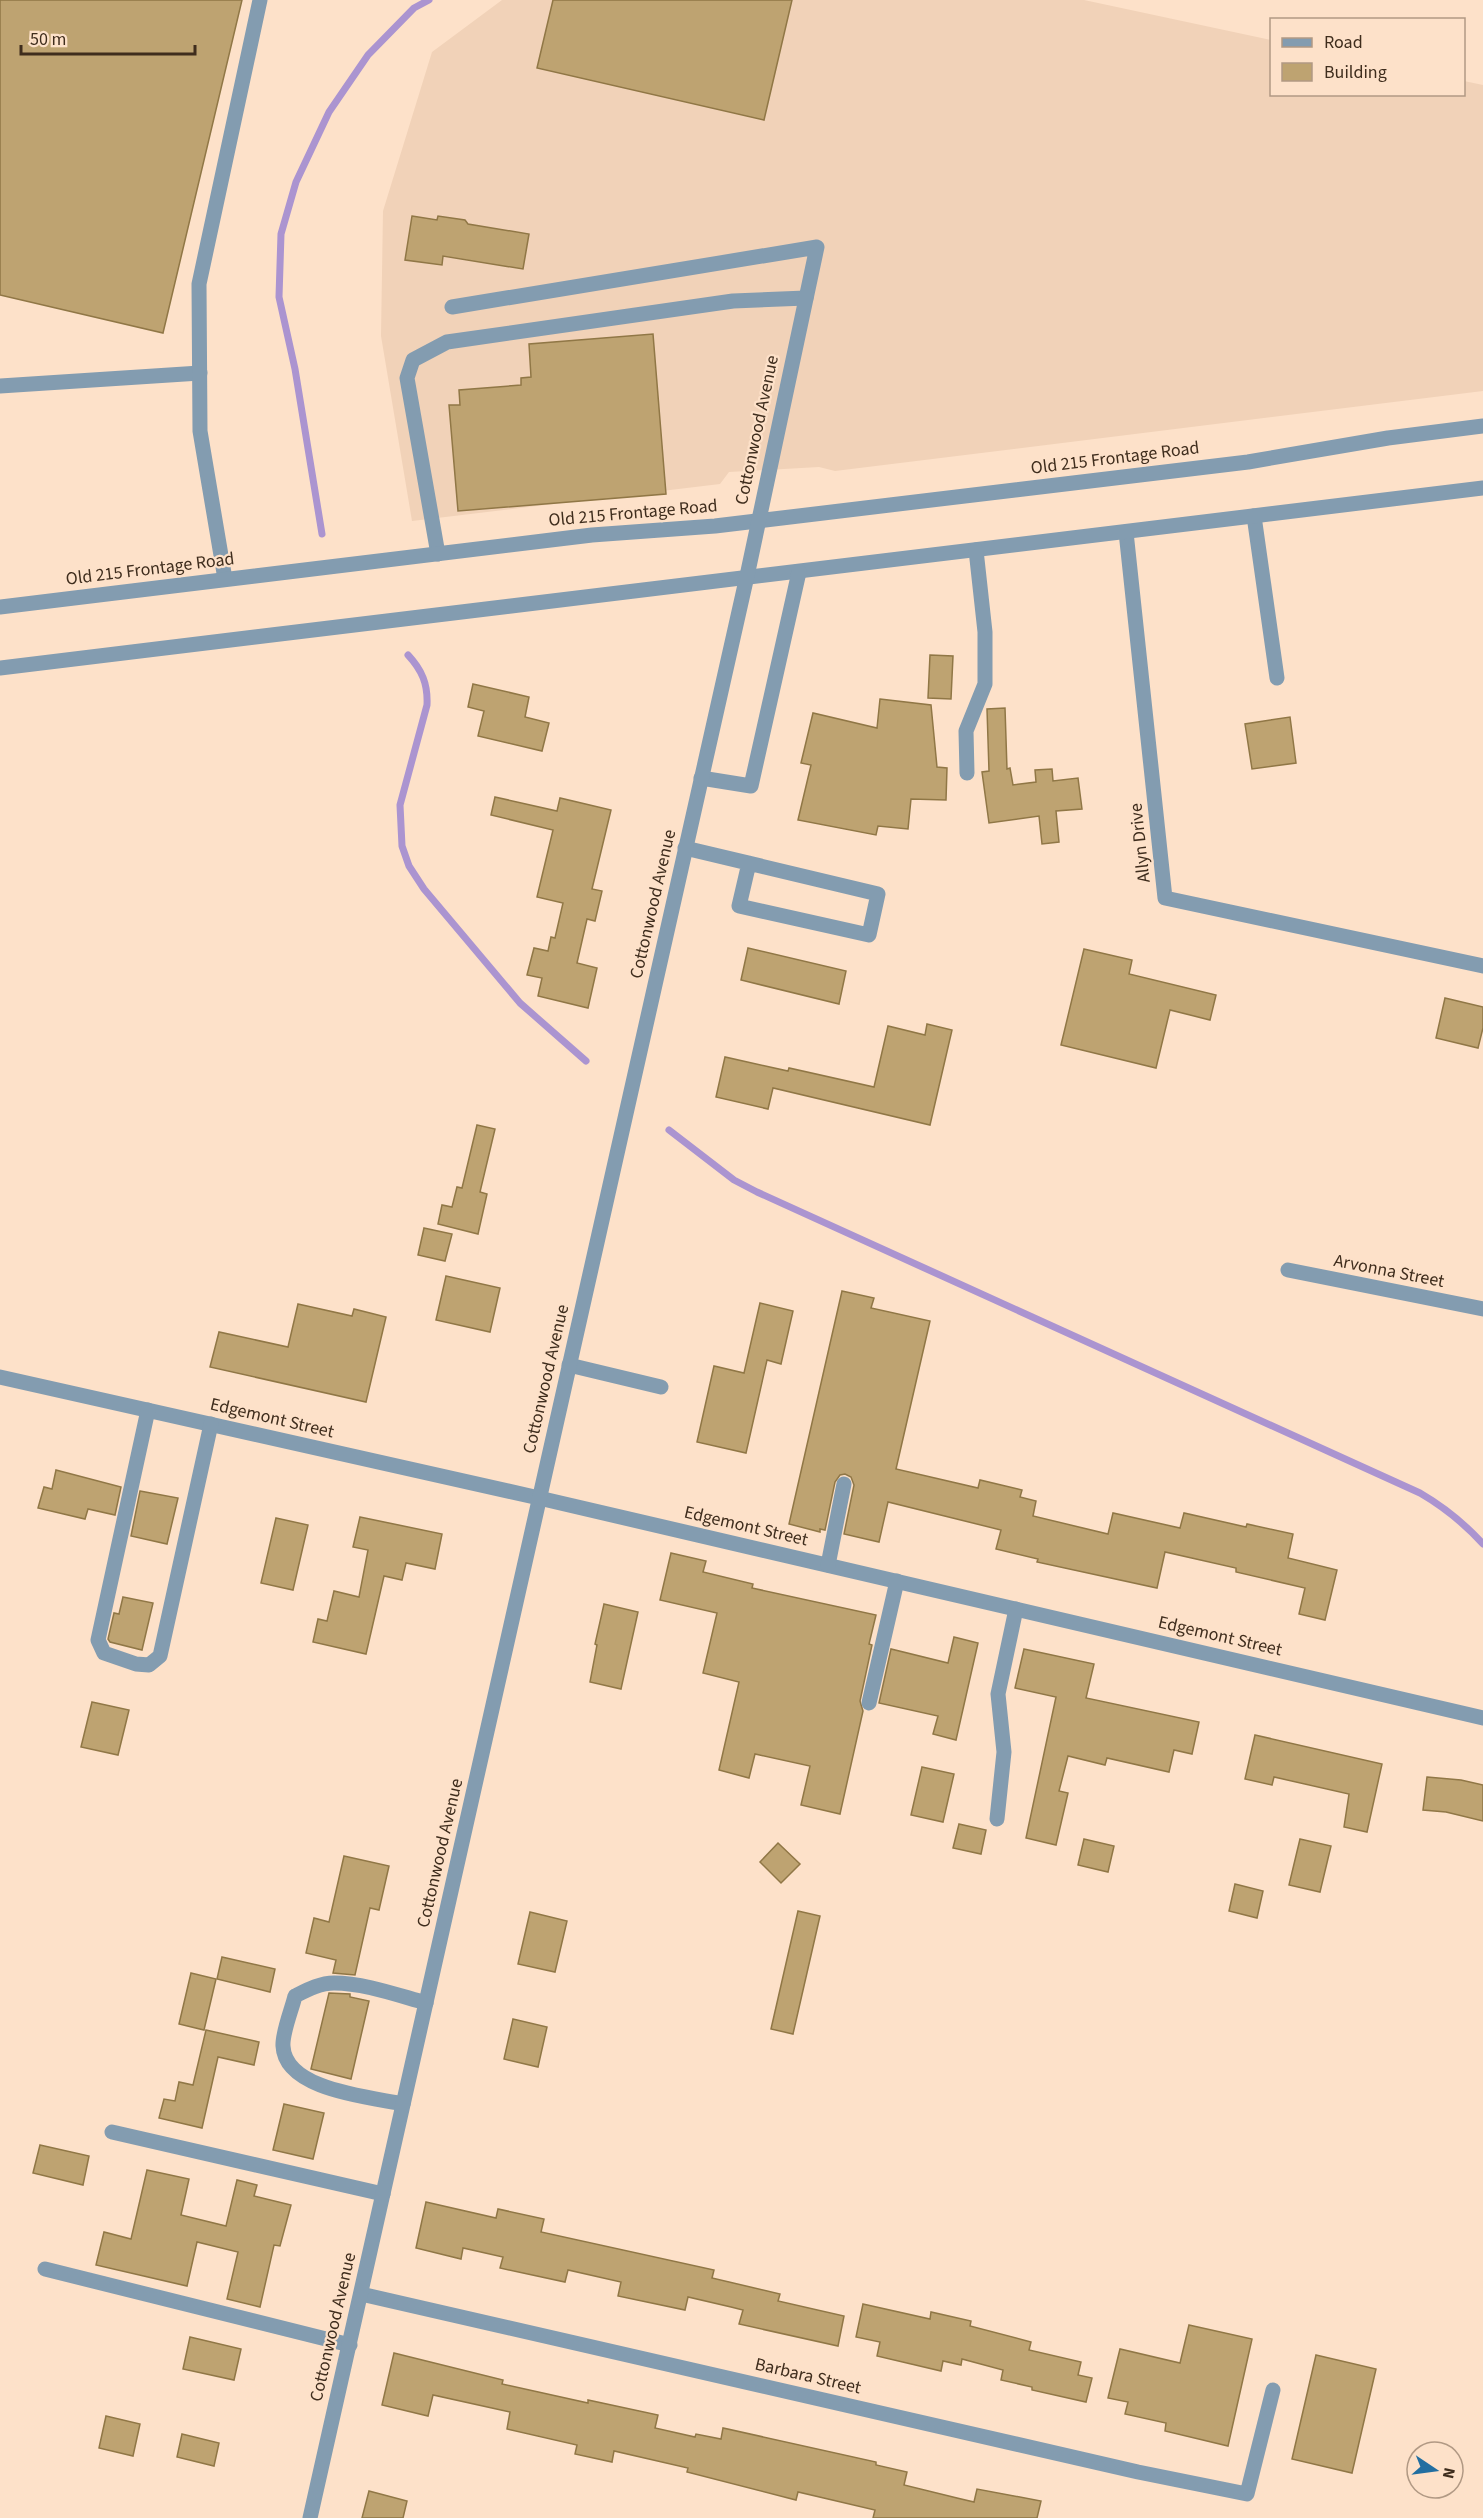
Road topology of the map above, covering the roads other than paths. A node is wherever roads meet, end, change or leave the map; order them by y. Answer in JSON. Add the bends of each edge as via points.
{"nodes":[{"id":1,"x":260,"y":0,"type":"edge"},
{"id":2,"x":806,"y":298,"type":"junction"},
{"id":3,"x":452,"y":307,"type":"dead end"},
{"id":4,"x":200,"y":373,"type":"junction"},
{"id":5,"x":0,"y":386,"type":"edge"},
{"id":6,"x":1483,"y":426,"type":"edge"},
{"id":7,"x":1483,"y":488,"type":"edge"},
{"id":8,"x":1254,"y":516,"type":"junction"},
{"id":9,"x":757,"y":520,"type":"junction"},
{"id":10,"x":1126,"y":532,"type":"junction"},
{"id":11,"x":976,"y":550,"type":"junction"},
{"id":12,"x":438,"y":554,"type":"junction"},
{"id":13,"x":799,"y":572,"type":"junction"},
{"id":14,"x":747,"y":576,"type":"junction"},
{"id":15,"x":225,"y":579,"type":"junction"},
{"id":16,"x":0,"y":607,"type":"edge"},
{"id":17,"x":0,"y":668,"type":"edge"},
{"id":18,"x":1277,"y":678,"type":"dead end"},
{"id":19,"x":967,"y":773,"type":"dead end"},
{"id":20,"x":701,"y":778,"type":"junction"},
{"id":21,"x":685,"y":848,"type":"junction"},
{"id":22,"x":748,"y":863,"type":"junction"},
{"id":23,"x":1483,"y":966,"type":"edge"},
{"id":24,"x":1288,"y":1270,"type":"dead end"},
{"id":25,"x":1483,"y":1310,"type":"edge"},
{"id":26,"x":569,"y":1365,"type":"junction"},
{"id":27,"x":0,"y":1377,"type":"edge"},
{"id":28,"x":661,"y":1387,"type":"dead end"},
{"id":29,"x":148,"y":1410,"type":"junction"},
{"id":30,"x":211,"y":1424,"type":"junction"},
{"id":31,"x":844,"y":1484,"type":"dead end"},
{"id":32,"x":539,"y":1498,"type":"junction"},
{"id":33,"x":828,"y":1565,"type":"junction"},
{"id":34,"x":897,"y":1581,"type":"junction"},
{"id":35,"x":1016,"y":1609,"type":"junction"},
{"id":36,"x":869,"y":1703,"type":"dead end"},
{"id":37,"x":1483,"y":1718,"type":"edge"},
{"id":38,"x":997,"y":1819,"type":"dead end"},
{"id":39,"x":426,"y":2002,"type":"junction"},
{"id":40,"x":403,"y":2104,"type":"junction"},
{"id":41,"x":112,"y":2132,"type":"dead end"},
{"id":42,"x":383,"y":2194,"type":"junction"},
{"id":43,"x":45,"y":2268,"type":"dead end"},
{"id":44,"x":361,"y":2294,"type":"junction"},
{"id":45,"x":350,"y":2346,"type":"junction"},
{"id":46,"x":1273,"y":2390,"type":"dead end"},
{"id":47,"x":310,"y":2518,"type":"edge"}],
"edges":[{"from":1,"to":4,"type":"street","via":[[199,284]]},
{"from":2,"to":3,"type":"street","name":"Cottonwood Avenue","via":[[816,247]]},
{"from":2,"to":9,"type":"street","name":"Cottonwood Avenue"},
{"from":2,"to":12,"type":"street","via":[[733,301],[447,342],[413,360],[407,378]]},
{"from":4,"to":5,"type":"street"},
{"from":4,"to":15,"type":"street","via":[[200,430]]},
{"from":6,"to":9,"type":"street","name":"Old 215 Frontage Road","via":[[1248,462]]},
{"from":7,"to":8,"type":"street"},
{"from":8,"to":10,"type":"street"},
{"from":8,"to":18,"type":"street"},
{"from":9,"to":12,"type":"street","name":"Old 215 Frontage Road"},
{"from":9,"to":14,"type":"street","name":"Cottonwood Avenue"},
{"from":10,"to":11,"type":"street"},
{"from":10,"to":23,"type":"street","name":"Allyn Drive","via":[[1166,898]]},
{"from":11,"to":13,"type":"street"},
{"from":11,"to":19,"type":"street","via":[[985,632],[985,684],[966,731]]},
{"from":12,"to":15,"type":"street","name":"Old 215 Frontage Road"},
{"from":13,"to":14,"type":"street"},
{"from":13,"to":20,"type":"street","via":[[751,786]]},
{"from":14,"to":17,"type":"street"},
{"from":14,"to":20,"type":"street","name":"Cottonwood Avenue"},
{"from":15,"to":16,"type":"street","name":"Old 215 Frontage Road"},
{"from":20,"to":21,"type":"street","name":"Cottonwood Avenue"},
{"from":21,"to":22,"type":"street"},
{"from":21,"to":26,"type":"street","name":"Cottonwood Avenue"},
{"from":22,"to":22,"type":"street","via":[[878,894],[869,935],[739,906]]},
{"from":24,"to":25,"type":"street","name":"Arvonna Street"},
{"from":26,"to":28,"type":"street"},
{"from":26,"to":32,"type":"street","name":"Cottonwood Avenue"},
{"from":27,"to":29,"type":"street","name":"Edgemont Street"},
{"from":29,"to":30,"type":"street","name":"Edgemont Street"},
{"from":29,"to":30,"type":"street","via":[[98,1640],[104,1653],[136,1664],[149,1665],[160,1656]]},
{"from":30,"to":32,"type":"street","name":"Edgemont Street"},
{"from":31,"to":33,"type":"street"},
{"from":32,"to":33,"type":"street","name":"Edgemont Street"},
{"from":32,"to":39,"type":"street","name":"Cottonwood Avenue"},
{"from":33,"to":34,"type":"street","name":"Edgemont Street"},
{"from":34,"to":35,"type":"street","name":"Edgemont Street"},
{"from":34,"to":36,"type":"street"},
{"from":35,"to":37,"type":"street","name":"Edgemont Street"},
{"from":35,"to":38,"type":"street","via":[[998,1694],[1005,1752]]},
{"from":39,"to":40,"type":"street","name":"Cottonwood Avenue"},
{"from":39,"to":40,"type":"street","via":[[354,1985],[333,1982],[314,1986],[295,1996],[283,2045],[289,2065],[305,2079]]},
{"from":40,"to":42,"type":"street","name":"Cottonwood Avenue"},
{"from":41,"to":42,"type":"street"},
{"from":42,"to":44,"type":"street","name":"Cottonwood Avenue"},
{"from":43,"to":45,"type":"street"},
{"from":44,"to":45,"type":"street","name":"Cottonwood Avenue"},
{"from":44,"to":46,"type":"street","name":"Barbara Street","via":[[1247,2494]]},
{"from":45,"to":47,"type":"street","name":"Cottonwood Avenue"}]}
